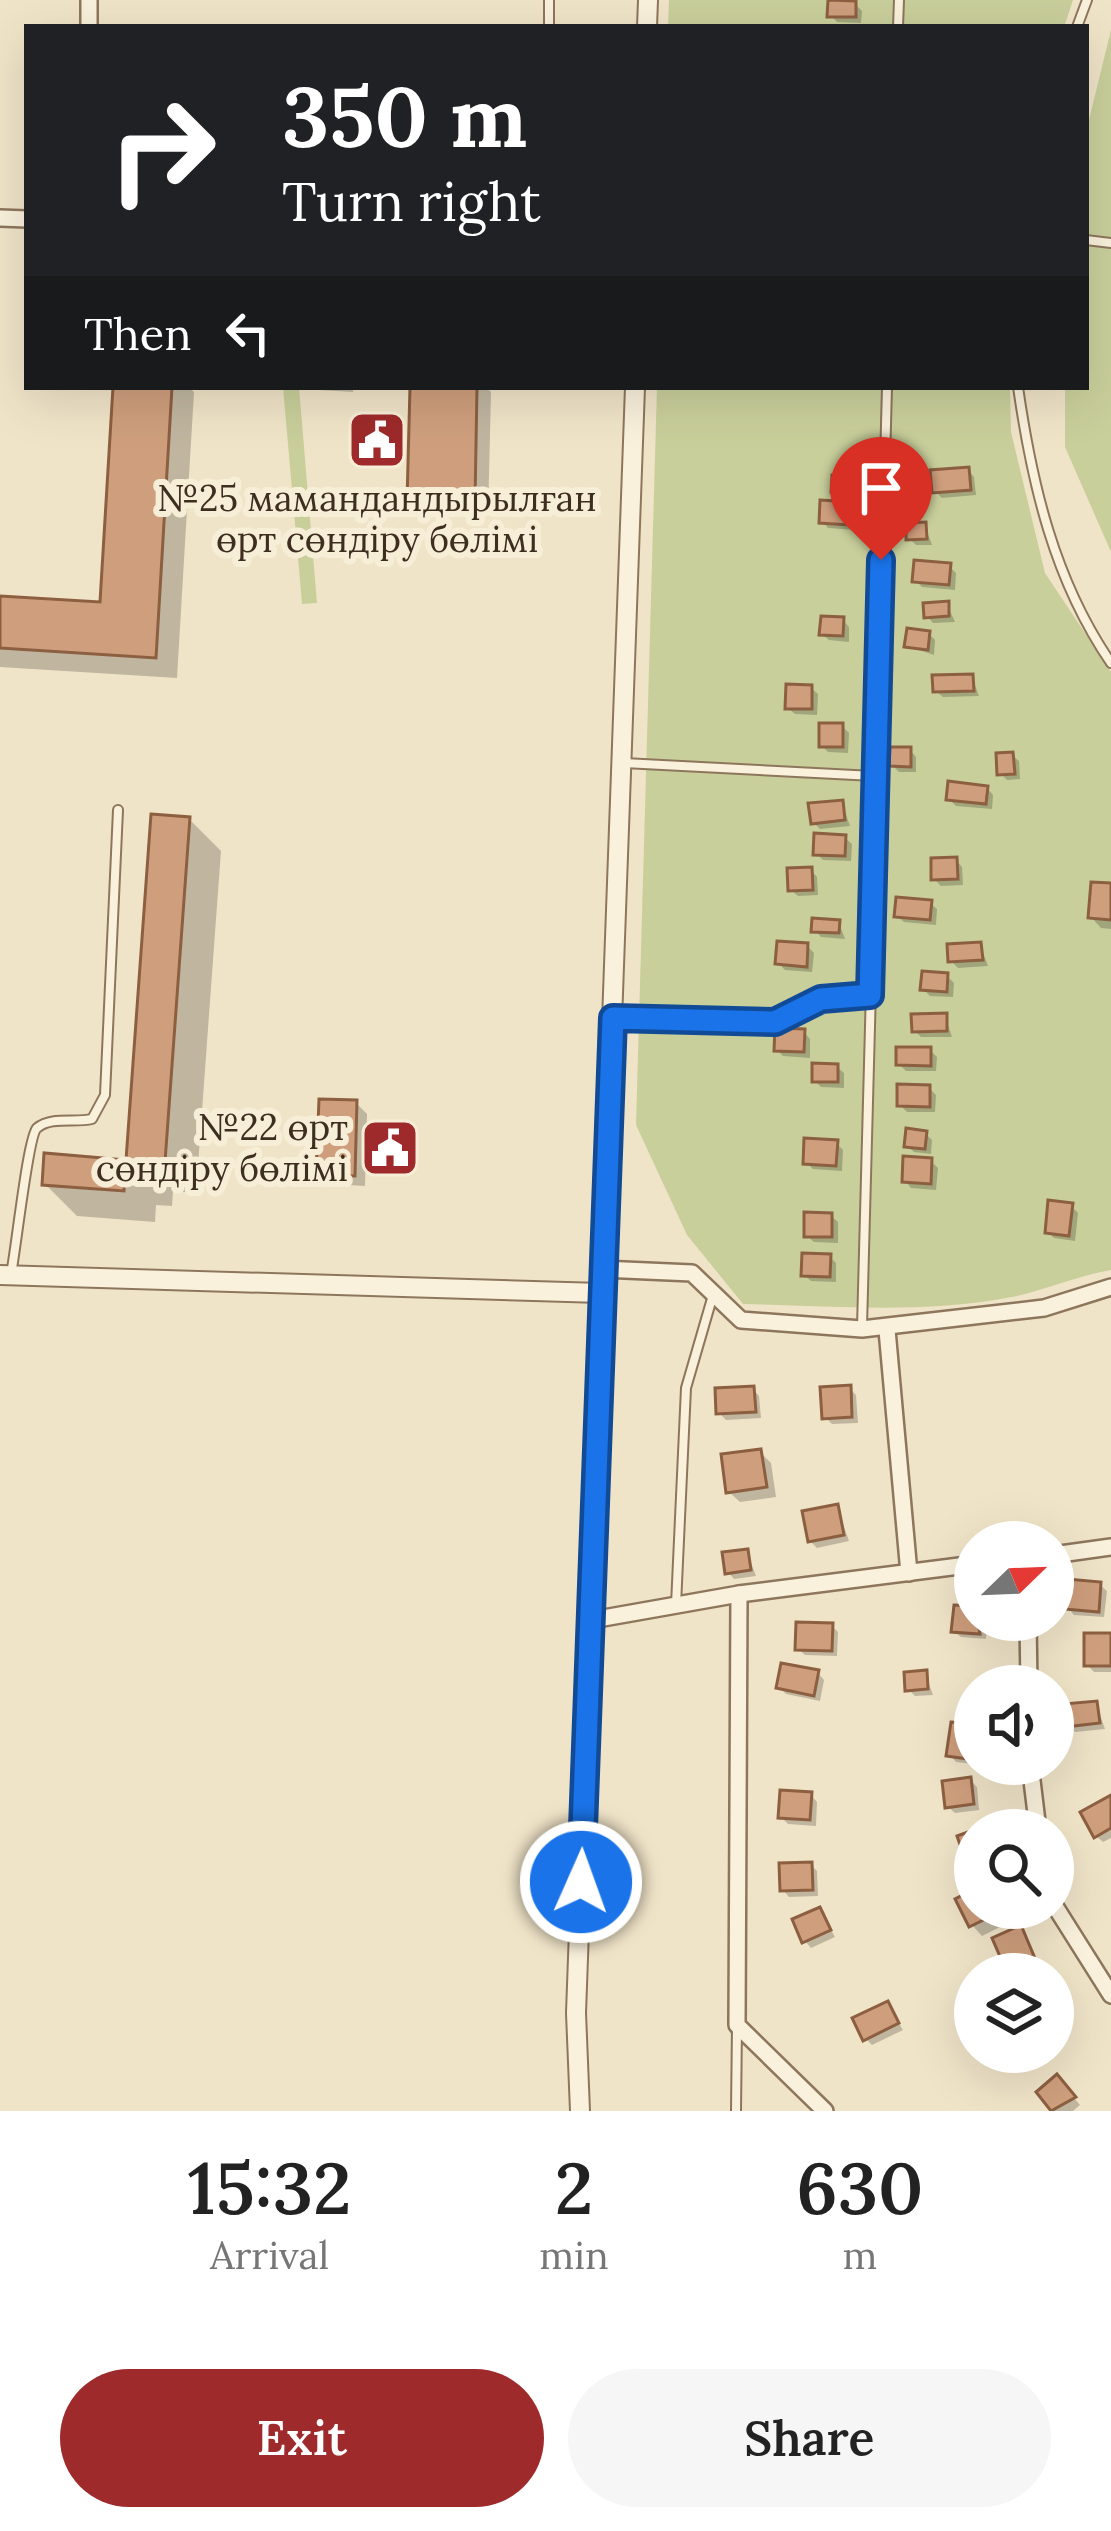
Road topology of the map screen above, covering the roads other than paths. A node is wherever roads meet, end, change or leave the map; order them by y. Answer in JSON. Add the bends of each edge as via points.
{"nodes":[{"id":1,"x":635,"y":390,"type":"edge"},
{"id":2,"x":887,"y":390,"type":"edge"},
{"id":3,"x":1018,"y":390,"type":"edge"},
{"id":4,"x":1111,"y":663,"type":"edge"},
{"id":5,"x":621,"y":763,"type":"junction"},
{"id":6,"x":874,"y":776,"type":"junction"},
{"id":7,"x":118,"y":810,"type":"dead end"},
{"id":8,"x":870,"y":995,"type":"junction"},
{"id":9,"x":613,"y":1018,"type":"junction"},
{"id":10,"x":602,"y":1269,"type":"junction"},
{"id":11,"x":6,"y":1275,"type":"edge"},
{"id":12,"x":1111,"y":1287,"type":"edge"},
{"id":13,"x":601,"y":1293,"type":"junction"},
{"id":14,"x":714,"y":1294,"type":"junction"},
{"id":15,"x":862,"y":1329,"type":"junction"},
{"id":16,"x":887,"y":1330,"type":"junction"},
{"id":17,"x":1111,"y":1547,"type":"edge"},
{"id":18,"x":1074,"y":1552,"type":"edge"},
{"id":19,"x":954,"y":1567,"type":"edge"},
{"id":20,"x":909,"y":1573,"type":"junction"},
{"id":21,"x":739,"y":1594,"type":"junction"},
{"id":22,"x":676,"y":1605,"type":"junction"},
{"id":23,"x":592,"y":1620,"type":"junction"},
{"id":24,"x":1069,"y":1929,"type":"edge"},
{"id":25,"x":1111,"y":1995,"type":"edge"},
{"id":26,"x":736,"y":2025,"type":"junction"},
{"id":27,"x":580,"y":2111,"type":"edge"},
{"id":28,"x":736,"y":2111,"type":"edge"},
{"id":29,"x":825,"y":2111,"type":"edge"}],
"edges":[{"from":1,"to":5,"type":"street"},
{"from":2,"to":6,"type":"lane"},
{"from":3,"to":4,"type":"lane","via":[[1048,539]]},
{"from":5,"to":6,"type":"lane"},
{"from":5,"to":9,"type":"street"},
{"from":6,"to":8,"type":"lane"},
{"from":7,"to":11,"type":"lane","via":[[105,1095],[92,1119],[35,1129]]},
{"from":8,"to":9,"type":"lane","via":[[821,999],[775,1022]]},
{"from":8,"to":15,"type":"lane"},
{"from":9,"to":10,"type":"street"},
{"from":10,"to":13,"type":"street"},
{"from":10,"to":14,"type":"street","via":[[692,1273]]},
{"from":11,"to":13,"type":"street"},
{"from":12,"to":16,"type":"street","via":[[1044,1308]]},
{"from":13,"to":23,"type":"street"},
{"from":14,"to":15,"type":"street","via":[[741,1320]]},
{"from":14,"to":22,"type":"lane","via":[[686,1388]]},
{"from":15,"to":16,"type":"street"},
{"from":16,"to":20,"type":"street"},
{"from":17,"to":18,"type":"street"},
{"from":19,"to":20,"type":"street"},
{"from":20,"to":21,"type":"street"},
{"from":21,"to":22,"type":"street"},
{"from":21,"to":26,"type":"street"},
{"from":22,"to":23,"type":"street"},
{"from":23,"to":27,"type":"street","via":[[576,2013]]},
{"from":24,"to":25,"type":"street"},
{"from":26,"to":28,"type":"lane"},
{"from":26,"to":29,"type":"street"}]}
